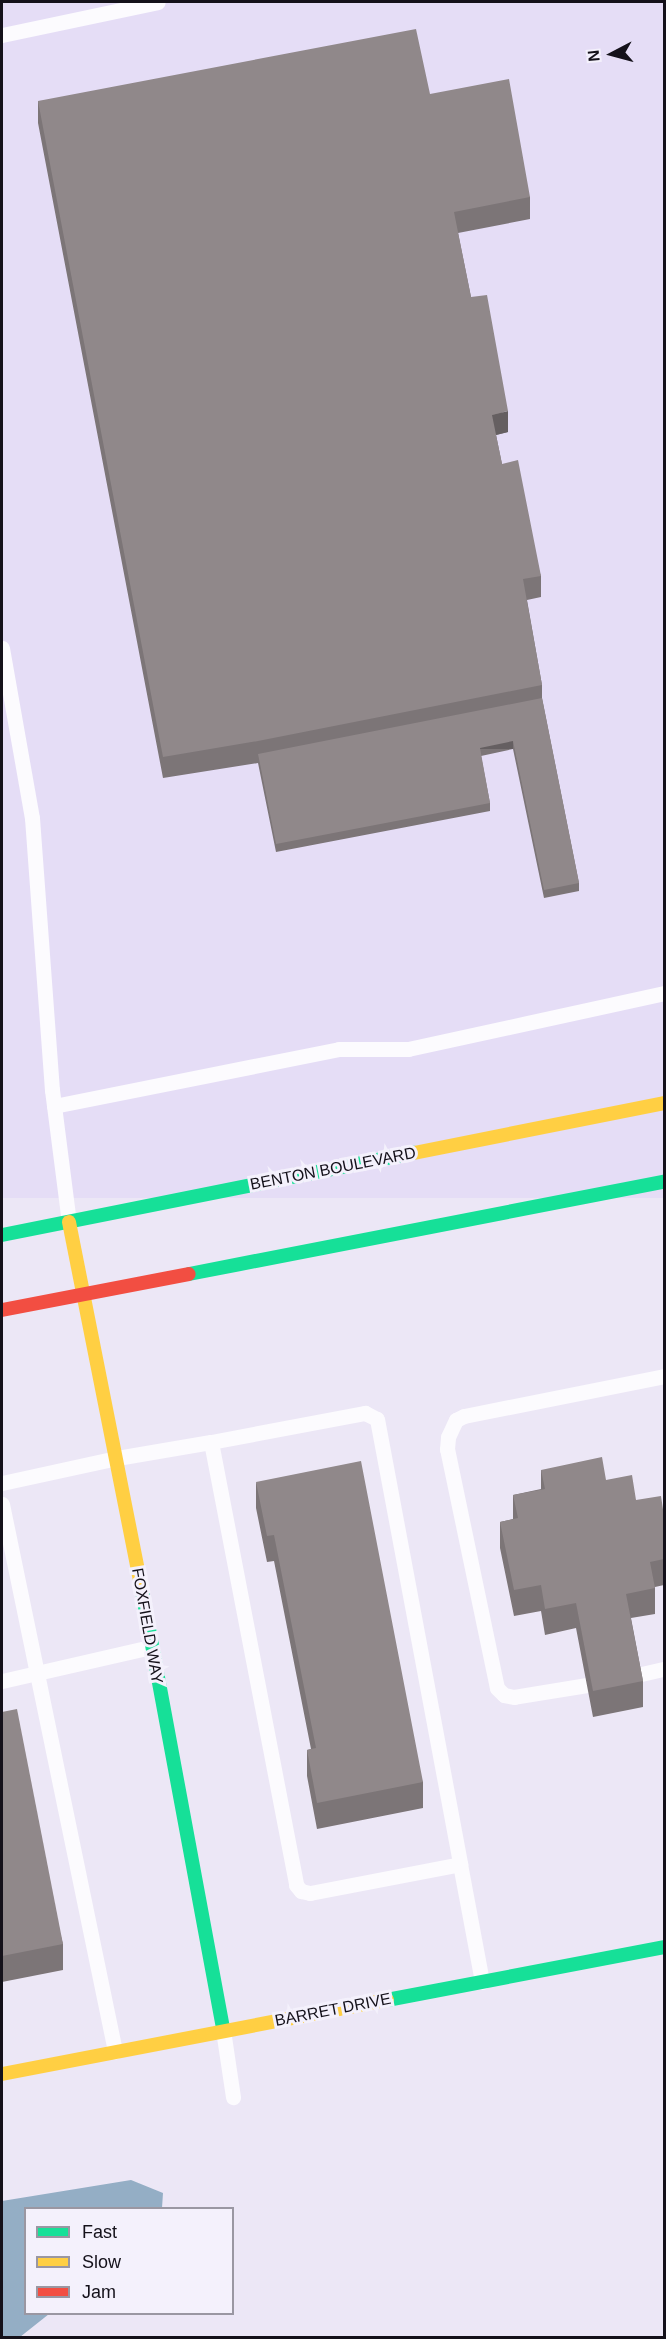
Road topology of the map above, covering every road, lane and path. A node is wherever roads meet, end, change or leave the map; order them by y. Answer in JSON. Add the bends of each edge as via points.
{"nodes":[{"id":1,"x":158,"y":2,"type":"edge"},
{"id":2,"x":2,"y":35,"type":"edge"},
{"id":3,"x":2,"y":648,"type":"edge"},
{"id":4,"x":664,"y":993,"type":"edge"},
{"id":5,"x":664,"y":1103,"type":"edge"},
{"id":6,"x":54,"y":1106,"type":"junction"},
{"id":7,"x":664,"y":1182,"type":"edge"},
{"id":8,"x":69,"y":1222,"type":"junction"},
{"id":9,"x":2,"y":1235,"type":"edge"},
{"id":10,"x":85,"y":1294,"type":"junction"},
{"id":11,"x":2,"y":1310,"type":"edge"},
{"id":12,"x":664,"y":1376,"type":"edge"},
{"id":13,"x":211,"y":1442,"type":"junction"},
{"id":14,"x":117,"y":1458,"type":"junction"},
{"id":15,"x":2,"y":1483,"type":"edge"},
{"id":16,"x":2,"y":1504,"type":"edge"},
{"id":17,"x":151,"y":1647,"type":"junction"},
{"id":18,"x":664,"y":1670,"type":"edge"},
{"id":19,"x":36,"y":1674,"type":"junction"},
{"id":20,"x":637,"y":1675,"type":"edge"},
{"id":21,"x":2,"y":1681,"type":"edge"},
{"id":22,"x":587,"y":1685,"type":"edge"},
{"id":23,"x":460,"y":1864,"type":"junction"},
{"id":24,"x":664,"y":1947,"type":"edge"},
{"id":25,"x":482,"y":1982,"type":"junction"},
{"id":26,"x":223,"y":2030,"type":"junction"},
{"id":27,"x":115,"y":2052,"type":"junction"},
{"id":28,"x":2,"y":2074,"type":"edge"},
{"id":29,"x":233,"y":2097,"type":"dead end"}],
"edges":[{"from":1,"to":2,"type":"lane"},
{"from":3,"to":6,"type":"lane","via":[[32,818]]},
{"from":4,"to":6,"type":"lane","via":[[408,1049],[339,1049]]},
{"from":5,"to":8,"type":"street","name":"BENTON BOULEVARD"},
{"from":6,"to":8,"type":"lane"},
{"from":7,"to":10,"type":"street"},
{"from":8,"to":9,"type":"street","name":"BENTON BOULEVARD"},
{"from":8,"to":10,"type":"street","name":"FOXFIELD WAY"},
{"from":10,"to":11,"type":"street"},
{"from":10,"to":14,"type":"street","name":"FOXFIELD WAY"},
{"from":12,"to":22,"type":"lane","via":[[464,1416],[456,1420],[448,1437],[447,1449],[497,1688],[514,1697]]},
{"from":13,"to":14,"type":"lane"},
{"from":13,"to":23,"type":"lane","via":[[296,1885],[310,1893]]},
{"from":13,"to":23,"type":"lane","via":[[365,1413],[377,1419]]},
{"from":14,"to":15,"type":"lane"},
{"from":14,"to":17,"type":"street","name":"FOXFIELD WAY"},
{"from":16,"to":19,"type":"lane"},
{"from":17,"to":19,"type":"lane"},
{"from":17,"to":26,"type":"street","name":"FOXFIELD WAY"},
{"from":18,"to":20,"type":"lane"},
{"from":19,"to":21,"type":"lane"},
{"from":19,"to":27,"type":"lane"},
{"from":23,"to":25,"type":"lane"},
{"from":24,"to":25,"type":"street","name":"BARRET DRIVE"},
{"from":25,"to":26,"type":"street","name":"BARRET DRIVE"},
{"from":26,"to":27,"type":"street","name":"BARRET DRIVE"},
{"from":26,"to":29,"type":"lane"},
{"from":27,"to":28,"type":"street","name":"BARRET DRIVE"}]}
